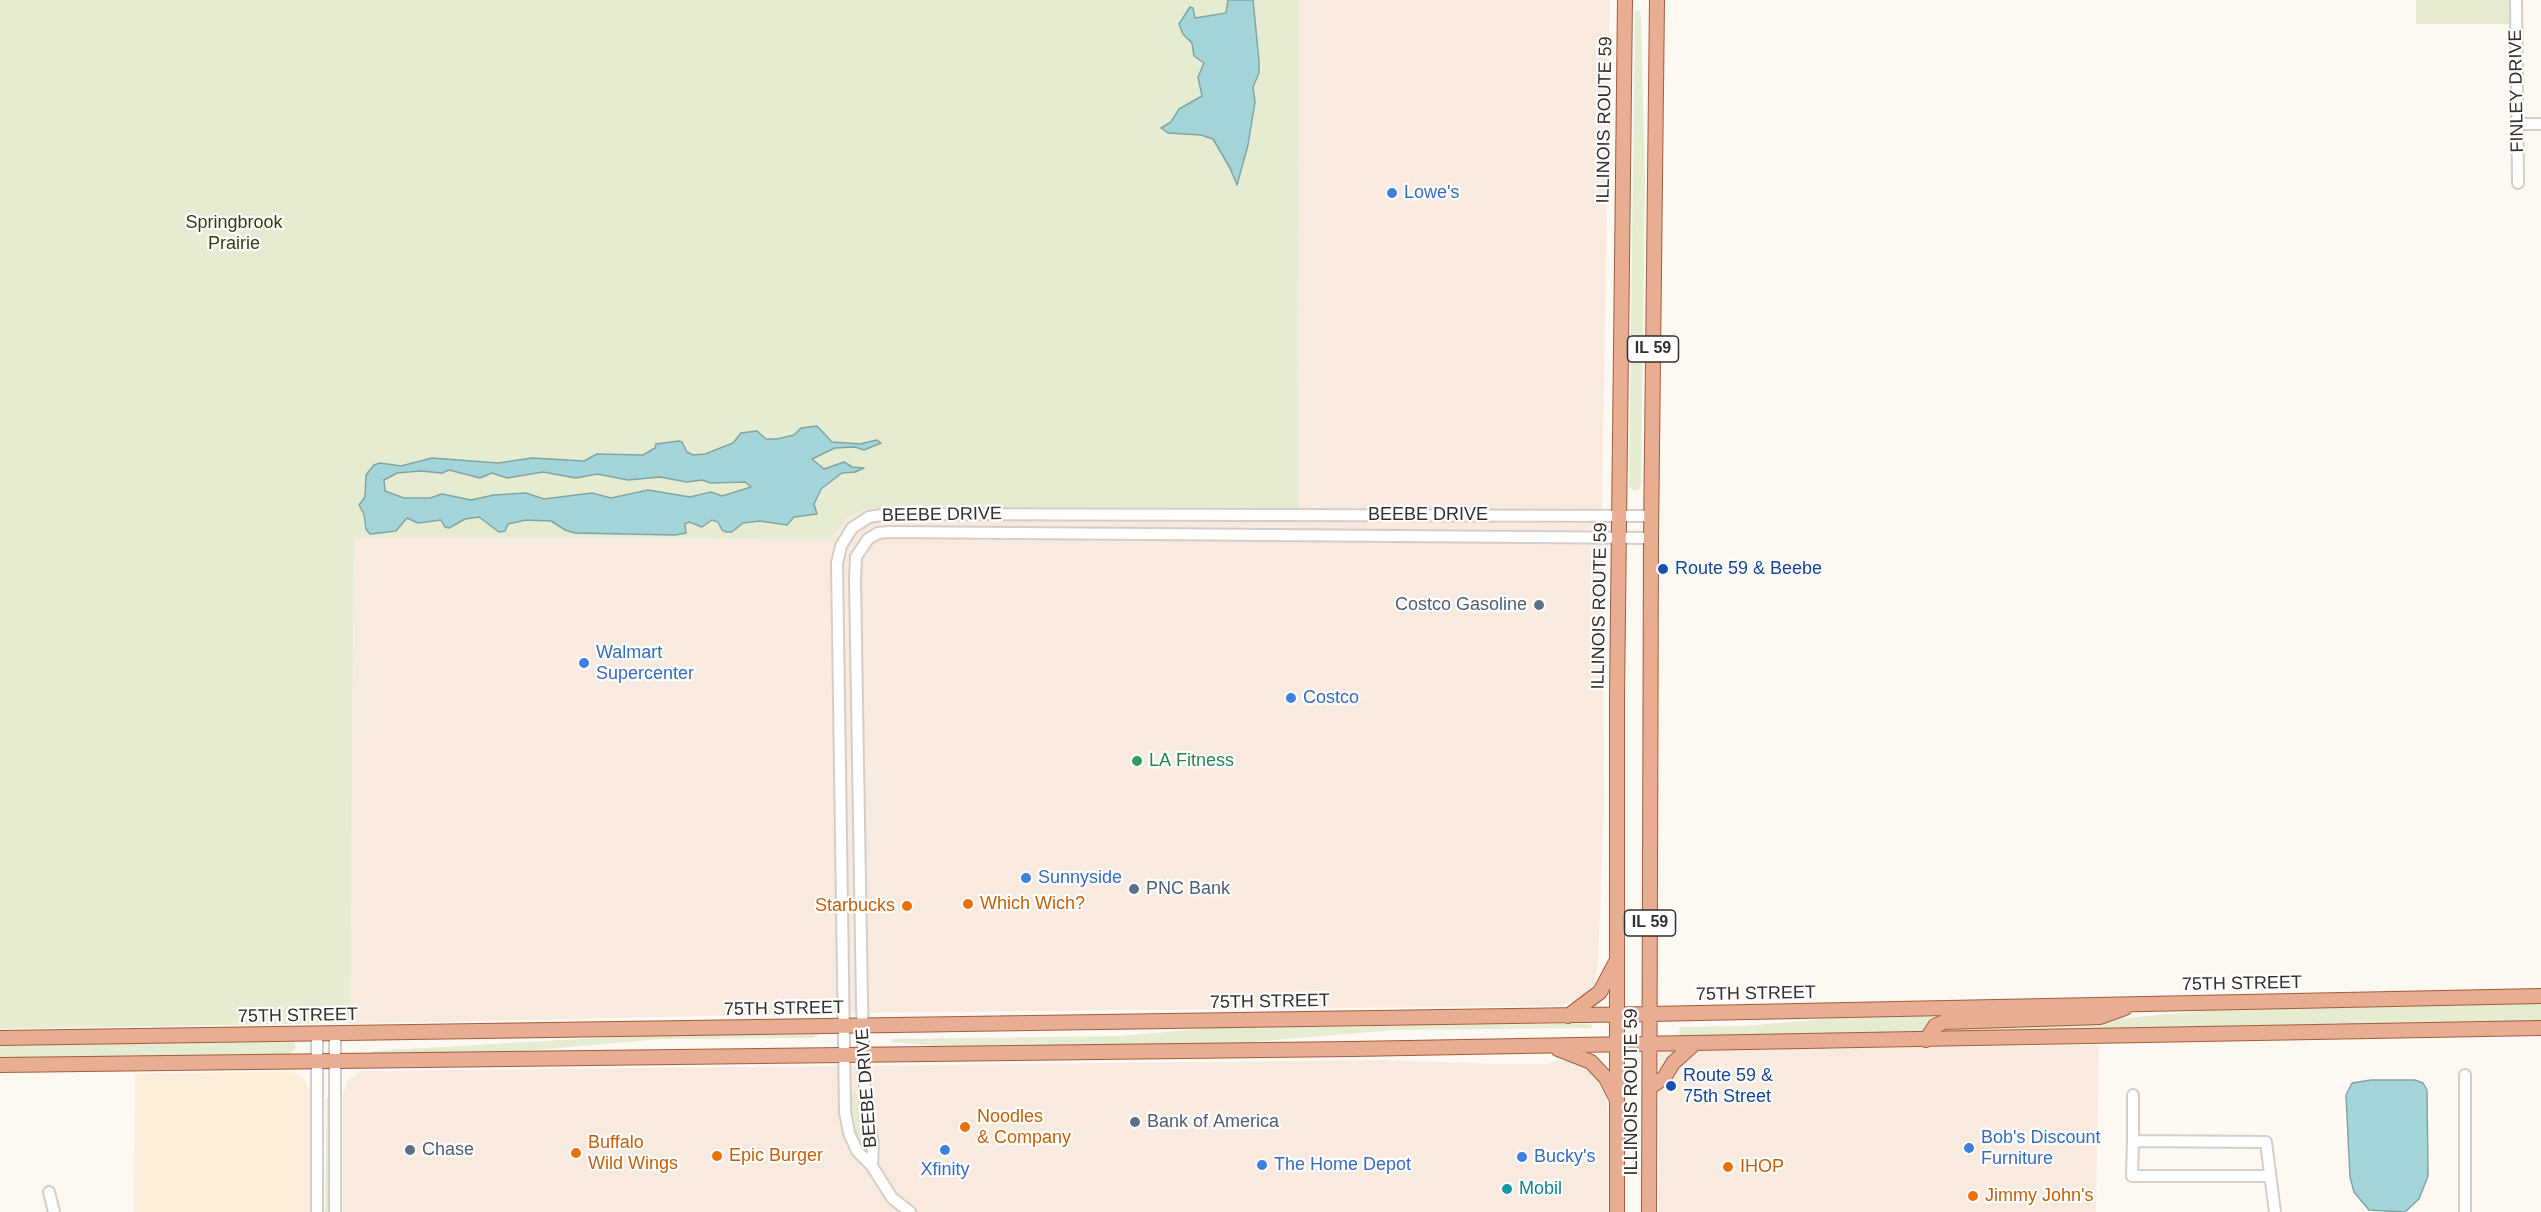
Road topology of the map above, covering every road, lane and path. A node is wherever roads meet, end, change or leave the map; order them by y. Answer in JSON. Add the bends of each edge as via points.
{"nodes":[{"id":1,"x":1625,"y":0,"type":"edge"},
{"id":2,"x":1657,"y":0,"type":"edge"},
{"id":3,"x":2517,"y":0,"type":"edge"},
{"id":4,"x":2518,"y":124,"type":"junction"},
{"id":5,"x":2541,"y":124,"type":"edge"},
{"id":6,"x":2518,"y":183,"type":"dead end"},
{"id":7,"x":1619,"y":516,"type":"junction"},
{"id":8,"x":1651,"y":516,"type":"junction"},
{"id":9,"x":1619,"y":537,"type":"junction"},
{"id":10,"x":1651,"y":538,"type":"junction"},
{"id":11,"x":1618,"y":958,"type":"junction"},
{"id":12,"x":2541,"y":996,"type":"edge"},
{"id":13,"x":2136,"y":1004,"type":"junction"},
{"id":14,"x":1650,"y":1014,"type":"junction"},
{"id":15,"x":1617,"y":1015,"type":"junction"},
{"id":16,"x":1568,"y":1016,"type":"junction"},
{"id":17,"x":862,"y":1026,"type":"junction"},
{"id":18,"x":842,"y":1027,"type":"junction"},
{"id":19,"x":2541,"y":1028,"type":"edge"},
{"id":20,"x":317,"y":1034,"type":"junction"},
{"id":21,"x":336,"y":1034,"type":"junction"},
{"id":22,"x":0,"y":1038,"type":"edge"},
{"id":23,"x":1926,"y":1040,"type":"junction"},
{"id":24,"x":1650,"y":1044,"type":"junction"},
{"id":25,"x":1694,"y":1044,"type":"junction"},
{"id":26,"x":1617,"y":1045,"type":"junction"},
{"id":27,"x":1551,"y":1046,"type":"junction"},
{"id":28,"x":864,"y":1055,"type":"junction"},
{"id":29,"x":843,"y":1056,"type":"junction"},
{"id":30,"x":317,"y":1061,"type":"junction"},
{"id":31,"x":335,"y":1061,"type":"junction"},
{"id":32,"x":0,"y":1065,"type":"edge"},
{"id":33,"x":2465,"y":1075,"type":"dead end"},
{"id":34,"x":1650,"y":1087,"type":"junction"},
{"id":35,"x":2133,"y":1095,"type":"dead end"},
{"id":36,"x":1617,"y":1102,"type":"junction"},
{"id":37,"x":2133,"y":1141,"type":"junction"},
{"id":38,"x":872,"y":1166,"type":"junction"},
{"id":39,"x":2271,"y":1176,"type":"junction"},
{"id":40,"x":49,"y":1192,"type":"dead end"},
{"id":41,"x":54,"y":1212,"type":"edge"},
{"id":42,"x":317,"y":1212,"type":"edge"},
{"id":43,"x":334,"y":1212,"type":"edge"},
{"id":44,"x":910,"y":1212,"type":"edge"},
{"id":45,"x":1617,"y":1212,"type":"edge"},
{"id":46,"x":1649,"y":1212,"type":"edge"},
{"id":47,"x":2275,"y":1212,"type":"edge"},
{"id":48,"x":2465,"y":1212,"type":"edge"}],
"edges":[{"from":1,"to":7,"type":"main road","name":"ILLINOIS ROUTE 59","number":"IL 59"},
{"from":2,"to":8,"type":"main road","name":"ILLINOIS ROUTE 59","number":"IL 59"},
{"from":3,"to":4,"type":"street","name":"FINLEY DRIVE"},
{"from":4,"to":5,"type":"street"},
{"from":4,"to":6,"type":"street","name":"FINLEY DRIVE"},
{"from":7,"to":8,"type":"street","name":"BEEBE DRIVE"},
{"from":7,"to":9,"type":"main road","name":"ILLINOIS ROUTE 59","number":"IL 59"},
{"from":7,"to":18,"type":"street","name":"BEEBE DRIVE","via":[[888,514],[860,522],[846,534],[837,563]]},
{"from":8,"to":10,"type":"main road","name":"ILLINOIS ROUTE 59","number":"IL 59"},
{"from":9,"to":10,"type":"street","name":"BEEBE DRIVE"},
{"from":9,"to":11,"type":"main road","name":"ILLINOIS ROUTE 59","number":"IL 59"},
{"from":9,"to":17,"type":"street","name":"BEEBE DRIVE","via":[[889,532],[868,539],[856,557],[855,579]]},
{"from":10,"to":14,"type":"main road","name":"ILLINOIS ROUTE 59","number":"IL 59"},
{"from":11,"to":15,"type":"main road","name":"ILLINOIS ROUTE 59","number":"IL 59"},
{"from":11,"to":16,"type":"main road","via":[[1600,992]]},
{"from":12,"to":13,"type":"main road","name":"75TH STREET"},
{"from":13,"to":14,"type":"main road","name":"75TH STREET"},
{"from":13,"to":23,"type":"main road","via":[[2100,1017],[1944,1022],[1935,1026]]},
{"from":14,"to":15,"type":"main road","name":"75TH STREET"},
{"from":14,"to":24,"type":"main road","name":"ILLINOIS ROUTE 59","number":"IL 59"},
{"from":15,"to":16,"type":"main road","name":"75TH STREET"},
{"from":15,"to":26,"type":"main road","name":"ILLINOIS ROUTE 59","number":"IL 59"},
{"from":16,"to":17,"type":"main road","name":"75TH STREET"},
{"from":17,"to":18,"type":"main road","name":"75TH STREET"},
{"from":17,"to":28,"type":"street","name":"BEEBE DRIVE"},
{"from":18,"to":21,"type":"main road","name":"75TH STREET"},
{"from":18,"to":29,"type":"street","name":"BEEBE DRIVE"},
{"from":19,"to":23,"type":"main road"},
{"from":20,"to":21,"type":"main road","name":"75TH STREET"},
{"from":20,"to":22,"type":"main road","name":"75TH STREET"},
{"from":20,"to":30,"type":"street"},
{"from":21,"to":31,"type":"street"},
{"from":23,"to":25,"type":"main road"},
{"from":24,"to":25,"type":"main road"},
{"from":24,"to":26,"type":"main road"},
{"from":24,"to":34,"type":"main road","name":"ILLINOIS ROUTE 59","number":"IL 59"},
{"from":25,"to":34,"type":"main road"},
{"from":26,"to":27,"type":"main road"},
{"from":26,"to":36,"type":"main road","name":"ILLINOIS ROUTE 59","number":"IL 59"},
{"from":27,"to":28,"type":"main road"},
{"from":27,"to":36,"type":"main road","via":[[1591,1062],[1606,1078]]},
{"from":28,"to":29,"type":"main road"},
{"from":28,"to":38,"type":"street","name":"BEEBE DRIVE"},
{"from":29,"to":31,"type":"main road"},
{"from":29,"to":38,"type":"street","name":"BEEBE DRIVE","via":[[847,1126],[857,1151]]},
{"from":30,"to":31,"type":"main road"},
{"from":30,"to":32,"type":"main road"},
{"from":30,"to":42,"type":"street"},
{"from":31,"to":43,"type":"street"},
{"from":33,"to":48,"type":"street"},
{"from":34,"to":46,"type":"main road","name":"ILLINOIS ROUTE 59","number":"IL 59"},
{"from":35,"to":37,"type":"street"},
{"from":36,"to":45,"type":"main road","name":"ILLINOIS ROUTE 59","number":"IL 59"},
{"from":37,"to":39,"type":"street","via":[[2266,1142]]},
{"from":37,"to":39,"type":"street","via":[[2132,1176]]},
{"from":38,"to":44,"type":"street","name":"BEEBE DRIVE","via":[[884,1189]]},
{"from":39,"to":47,"type":"street"},
{"from":40,"to":41,"type":"street"}]}
